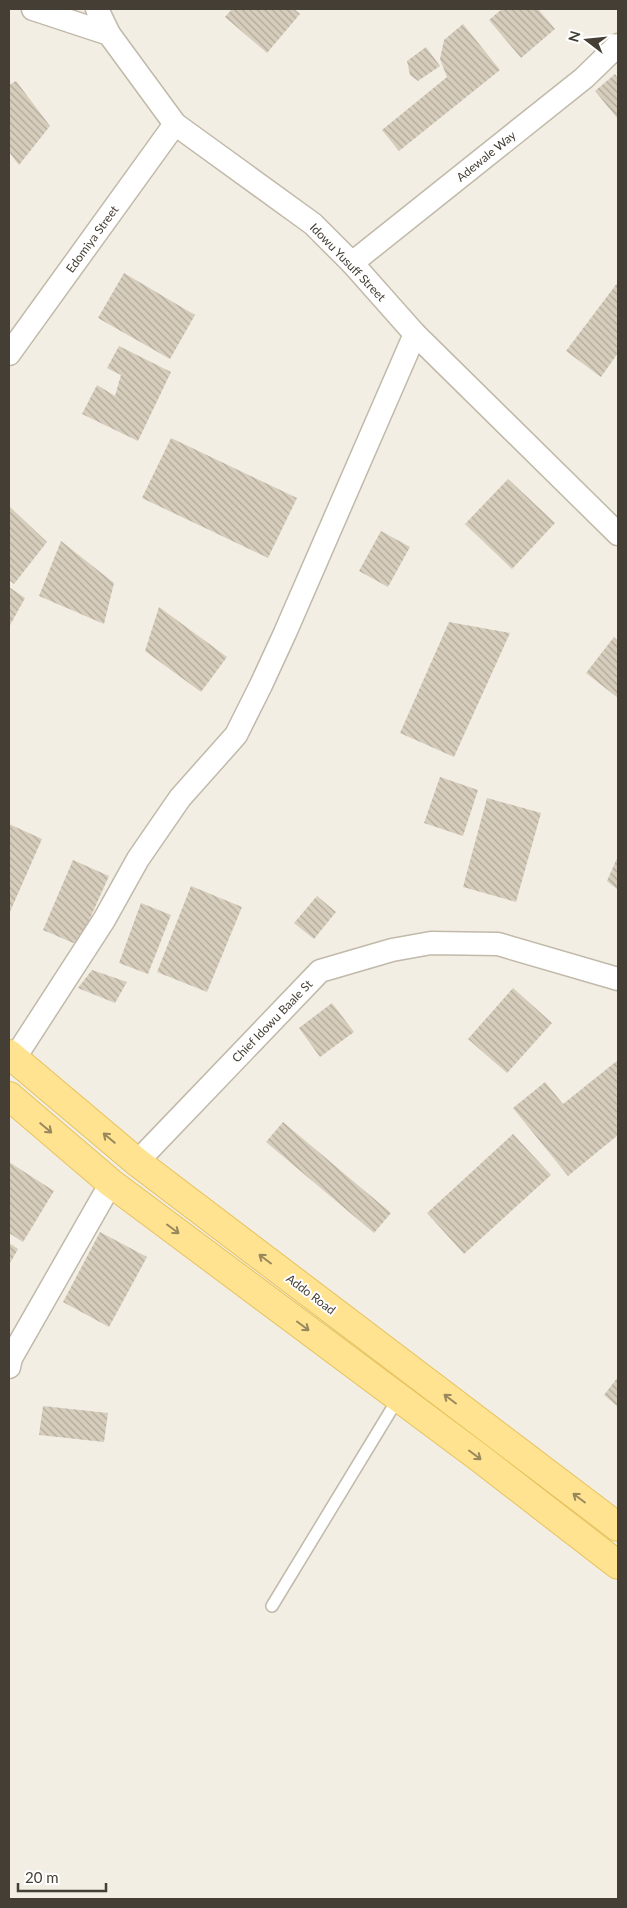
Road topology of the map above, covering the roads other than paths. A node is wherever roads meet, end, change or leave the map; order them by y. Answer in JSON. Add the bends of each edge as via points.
{"nodes":[{"id":1,"x":33,"y":9,"type":"edge"},
{"id":2,"x":97,"y":9,"type":"edge"},
{"id":3,"x":109,"y":34,"type":"junction"},
{"id":4,"x":618,"y":46,"type":"edge"},
{"id":5,"x":175,"y":124,"type":"junction"},
{"id":6,"x":352,"y":263,"type":"junction"},
{"id":7,"x":416,"y":334,"type":"junction"},
{"id":8,"x":9,"y":354,"type":"edge"},
{"id":9,"x":618,"y":534,"type":"edge"},
{"id":10,"x":618,"y":979,"type":"edge"},
{"id":11,"x":12,"y":1057,"type":"edge"},
{"id":12,"x":9,"y":1096,"type":"edge"},
{"id":13,"x":137,"y":1162,"type":"junction"},
{"id":14,"x":111,"y":1183,"type":"junction"},
{"id":15,"x":9,"y":1367,"type":"edge"},
{"id":16,"x":399,"y":1397,"type":"junction"},
{"id":17,"x":618,"y":1527,"type":"edge"},
{"id":18,"x":618,"y":1565,"type":"edge"},
{"id":19,"x":272,"y":1606,"type":"dead end"}],
"edges":[{"from":1,"to":3,"type":"street"},
{"from":2,"to":3,"type":"street","name":"Idowu Yusuff Street"},
{"from":3,"to":5,"type":"street","name":"Idowu Yusuff Street"},
{"from":4,"to":6,"type":"street","name":"Adewale Way","via":[[584,78]]},
{"from":5,"to":6,"type":"street","name":"Idowu Yusuff Street","via":[[313,224]]},
{"from":5,"to":8,"type":"street","name":"Edomiya Street"},
{"from":6,"to":7,"type":"street","name":"Idowu Yusuff Street"},
{"from":7,"to":9,"type":"street","name":"Idowu Yusuff Street"},
{"from":7,"to":11,"type":"street","via":[[273,659],[236,735],[180,798],[138,859],[104,920]]},
{"from":10,"to":13,"type":"street","name":"Chief Idowu Baale St","via":[[498,944],[431,943],[392,950],[320,971]]},
{"from":13,"to":11,"type":"main road","name":"Addo Road","one_way":true},
{"from":12,"to":14,"type":"main road","one_way":true},
{"from":17,"to":13,"type":"main road","name":"Addo Road","one_way":true},
{"from":14,"to":15,"type":"street","via":[[11,1358]]},
{"from":14,"to":16,"type":"main road","one_way":true},
{"from":16,"to":18,"type":"main road","one_way":true},
{"from":16,"to":19,"type":"lane"}]}
